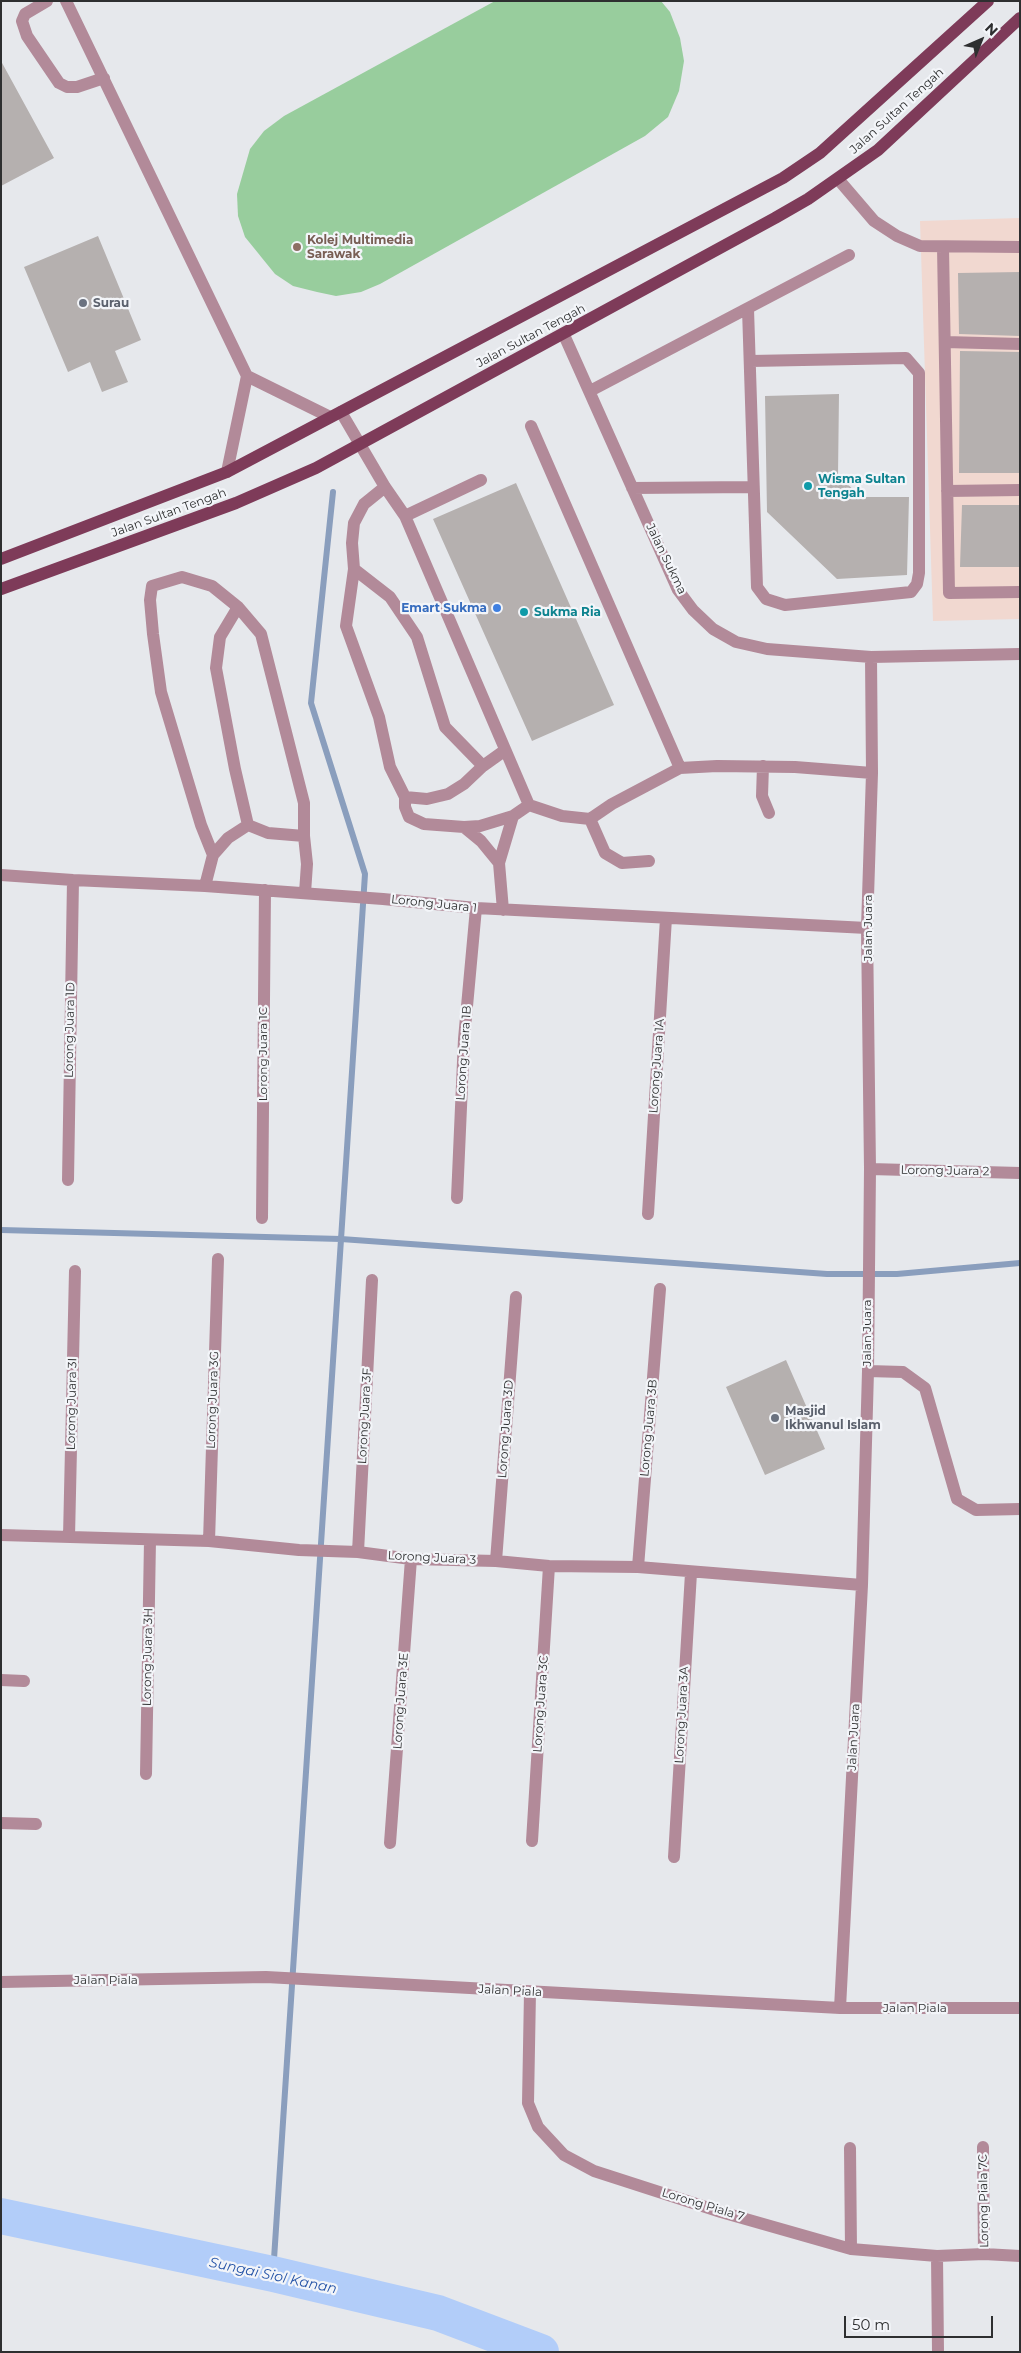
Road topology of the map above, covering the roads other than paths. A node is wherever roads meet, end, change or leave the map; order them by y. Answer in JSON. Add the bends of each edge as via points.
{"nodes":[{"id":1,"x":47,"y":1,"type":"edge"},
{"id":2,"x":66,"y":1,"type":"edge"},
{"id":3,"x":988,"y":1,"type":"edge"},
{"id":4,"x":1020,"y":18,"type":"edge"},
{"id":5,"x":104,"y":78,"type":"junction"},
{"id":6,"x":838,"y":179,"type":"junction"},
{"id":7,"x":943,"y":247,"type":"junction"},
{"id":8,"x":1020,"y":247,"type":"edge"},
{"id":9,"x":849,"y":255,"type":"dead end"},
{"id":10,"x":748,"y":309,"type":"junction"},
{"id":11,"x":564,"y":334,"type":"junction"},
{"id":12,"x":945,"y":342,"type":"junction"},
{"id":13,"x":1020,"y":344,"type":"edge"},
{"id":14,"x":751,"y":361,"type":"junction"},
{"id":15,"x":247,"y":376,"type":"junction"},
{"id":16,"x":590,"y":391,"type":"junction"},
{"id":17,"x":336,"y":414,"type":"junction"},
{"id":18,"x":531,"y":426,"type":"dead end"},
{"id":19,"x":360,"y":443,"type":"junction"},
{"id":20,"x":227,"y":472,"type":"junction"},
{"id":21,"x":481,"y":480,"type":"dead end"},
{"id":22,"x":385,"y":487,"type":"junction"},
{"id":23,"x":753,"y":487,"type":"junction"},
{"id":24,"x":632,"y":488,"type":"junction"},
{"id":25,"x":1020,"y":490,"type":"edge"},
{"id":26,"x":947,"y":491,"type":"junction"},
{"id":27,"x":405,"y":516,"type":"junction"},
{"id":28,"x":1,"y":559,"type":"edge"},
{"id":29,"x":354,"y":569,"type":"junction"},
{"id":30,"x":1,"y":589,"type":"edge"},
{"id":31,"x":1020,"y":592,"type":"edge"},
{"id":32,"x":238,"y":607,"type":"junction"},
{"id":33,"x":1020,"y":654,"type":"edge"},
{"id":34,"x":871,"y":657,"type":"junction"},
{"id":35,"x":504,"y":751,"type":"junction"},
{"id":36,"x":482,"y":766,"type":"junction"},
{"id":37,"x":763,"y":766,"type":"junction"},
{"id":38,"x":680,"y":768,"type":"junction"},
{"id":39,"x":872,"y":774,"type":"junction"},
{"id":40,"x":405,"y":797,"type":"junction"},
{"id":41,"x":529,"y":805,"type":"junction"},
{"id":42,"x":769,"y":813,"type":"dead end"},
{"id":43,"x":513,"y":816,"type":"junction"},
{"id":44,"x":590,"y":819,"type":"junction"},
{"id":45,"x":248,"y":825,"type":"junction"},
{"id":46,"x":464,"y":827,"type":"junction"},
{"id":47,"x":304,"y":836,"type":"junction"},
{"id":48,"x":212,"y":855,"type":"junction"},
{"id":49,"x":649,"y":860,"type":"dead end"},
{"id":50,"x":500,"y":863,"type":"junction"},
{"id":51,"x":1,"y":875,"type":"edge"},
{"id":52,"x":72,"y":880,"type":"junction"},
{"id":53,"x":205,"y":886,"type":"junction"},
{"id":54,"x":265,"y":890,"type":"junction"},
{"id":55,"x":305,"y":893,"type":"junction"},
{"id":56,"x":476,"y":908,"type":"junction"},
{"id":57,"x":502,"y":910,"type":"junction"},
{"id":58,"x":666,"y":918,"type":"junction"},
{"id":59,"x":867,"y":928,"type":"junction"},
{"id":60,"x":870,"y":1169,"type":"junction"},
{"id":61,"x":1020,"y":1172,"type":"edge"},
{"id":62,"x":68,"y":1180,"type":"dead end"},
{"id":63,"x":457,"y":1198,"type":"dead end"},
{"id":64,"x":648,"y":1214,"type":"dead end"},
{"id":65,"x":262,"y":1218,"type":"dead end"},
{"id":66,"x":218,"y":1259,"type":"dead end"},
{"id":67,"x":75,"y":1271,"type":"dead end"},
{"id":68,"x":372,"y":1280,"type":"dead end"},
{"id":69,"x":660,"y":1288,"type":"dead end"},
{"id":70,"x":516,"y":1297,"type":"dead end"},
{"id":71,"x":868,"y":1371,"type":"junction"},
{"id":72,"x":1020,"y":1509,"type":"edge"},
{"id":73,"x":1,"y":1535,"type":"edge"},
{"id":74,"x":69,"y":1538,"type":"junction"},
{"id":75,"x":150,"y":1540,"type":"junction"},
{"id":76,"x":209,"y":1541,"type":"junction"},
{"id":77,"x":358,"y":1552,"type":"junction"},
{"id":78,"x":411,"y":1559,"type":"junction"},
{"id":79,"x":496,"y":1561,"type":"junction"},
{"id":80,"x":549,"y":1566,"type":"junction"},
{"id":81,"x":638,"y":1567,"type":"junction"},
{"id":82,"x":690,"y":1573,"type":"junction"},
{"id":83,"x":862,"y":1585,"type":"junction"},
{"id":84,"x":1,"y":1680,"type":"edge"},
{"id":85,"x":24,"y":1681,"type":"dead end"},
{"id":86,"x":146,"y":1774,"type":"dead end"},
{"id":87,"x":1,"y":1823,"type":"edge"},
{"id":88,"x":36,"y":1824,"type":"dead end"},
{"id":89,"x":532,"y":1842,"type":"dead end"},
{"id":90,"x":390,"y":1843,"type":"dead end"},
{"id":91,"x":674,"y":1857,"type":"dead end"},
{"id":92,"x":1,"y":1982,"type":"edge"},
{"id":93,"x":530,"y":1992,"type":"junction"},
{"id":94,"x":840,"y":2008,"type":"junction"},
{"id":95,"x":1020,"y":2008,"type":"edge"},
{"id":96,"x":983,"y":2147,"type":"dead end"},
{"id":97,"x":850,"y":2148,"type":"dead end"},
{"id":98,"x":851,"y":2249,"type":"junction"},
{"id":99,"x":984,"y":2254,"type":"junction"},
{"id":100,"x":936,"y":2256,"type":"junction"},
{"id":101,"x":1020,"y":2256,"type":"edge"},
{"id":102,"x":938,"y":2352,"type":"edge"}],
"edges":[{"from":1,"to":5,"type":"street","via":[[25,14],[22,21],[27,36],[59,82],[67,87],[78,87]]},
{"from":2,"to":5,"type":"street"},
{"from":3,"to":17,"type":"main road","name":"Jalan Sultan Tengah","via":[[820,153],[783,178]]},
{"from":4,"to":6,"type":"main road","name":"Jalan Sultan Tengah","via":[[878,150]]},
{"from":5,"to":15,"type":"street"},
{"from":6,"to":7,"type":"street","via":[[874,221],[897,236],[920,246]]},
{"from":6,"to":11,"type":"main road","name":"Jalan Sultan Tengah","via":[[784,213]]},
{"from":7,"to":8,"type":"street"},
{"from":7,"to":12,"type":"street"},
{"from":9,"to":10,"type":"street"},
{"from":10,"to":14,"type":"street"},
{"from":10,"to":16,"type":"street"},
{"from":11,"to":16,"type":"street","name":"Jalan Sukma"},
{"from":11,"to":19,"type":"main road","name":"Jalan Sultan Tengah"},
{"from":12,"to":13,"type":"street"},
{"from":12,"to":26,"type":"street"},
{"from":14,"to":23,"type":"street"},
{"from":14,"to":23,"type":"street","via":[[906,358],[919,373],[917,584],[911,592],[902,594],[816,603],[785,604],[766,598],[757,587]]},
{"from":15,"to":17,"type":"street"},
{"from":15,"to":20,"type":"street"},
{"from":16,"to":24,"type":"street","name":"Jalan Sukma"},
{"from":17,"to":19,"type":"street"},
{"from":17,"to":20,"type":"main road","name":"Jalan Sultan Tengah"},
{"from":18,"to":38,"type":"street"},
{"from":19,"to":22,"type":"street"},
{"from":19,"to":30,"type":"main road","name":"Jalan Sultan Tengah","via":[[316,468],[236,504]]},
{"from":20,"to":28,"type":"main road","name":"Jalan Sultan Tengah"},
{"from":21,"to":27,"type":"street"},
{"from":22,"to":27,"type":"street"},
{"from":22,"to":29,"type":"street","via":[[364,504],[354,523]]},
{"from":23,"to":24,"type":"street"},
{"from":24,"to":34,"type":"street","name":"Jalan Sukma","via":[[678,590],[713,629],[736,642],[767,649]]},
{"from":25,"to":26,"type":"street"},
{"from":26,"to":31,"type":"street","via":[[949,593]]},
{"from":27,"to":35,"type":"street"},
{"from":29,"to":36,"type":"street","via":[[390,597],[417,637],[445,727]]},
{"from":29,"to":40,"type":"street","via":[[346,626],[379,717],[390,766]]},
{"from":32,"to":45,"type":"street","via":[[220,637],[216,668]]},
{"from":32,"to":47,"type":"street","via":[[261,634],[304,803]]},
{"from":32,"to":48,"type":"street","via":[[212,586],[182,577],[152,586],[150,600],[162,692]]},
{"from":33,"to":34,"type":"street","name":"Jalan Sukma"},
{"from":34,"to":39,"type":"street","name":"Jalan Juara"},
{"from":35,"to":36,"type":"street"},
{"from":35,"to":41,"type":"street"},
{"from":36,"to":40,"type":"street","via":[[448,794],[427,800]]},
{"from":37,"to":38,"type":"street"},
{"from":37,"to":39,"type":"street"},
{"from":37,"to":42,"type":"street","via":[[762,796]]},
{"from":38,"to":44,"type":"street"},
{"from":39,"to":59,"type":"street","name":"Jalan Juara"},
{"from":40,"to":46,"type":"street","via":[[405,808],[414,820],[424,824]]},
{"from":41,"to":43,"type":"street"},
{"from":41,"to":44,"type":"street","via":[[562,816]]},
{"from":43,"to":46,"type":"street","via":[[480,826]]},
{"from":43,"to":50,"type":"street"},
{"from":44,"to":49,"type":"street","via":[[605,852],[622,862]]},
{"from":45,"to":47,"type":"street","via":[[268,833]]},
{"from":45,"to":48,"type":"street","via":[[228,838]]},
{"from":46,"to":50,"type":"street"},
{"from":47,"to":55,"type":"street","via":[[307,864]]},
{"from":48,"to":53,"type":"street"},
{"from":50,"to":57,"type":"street"},
{"from":51,"to":52,"type":"street","name":"Lorong Juara 1"},
{"from":52,"to":53,"type":"street","name":"Lorong Juara 1"},
{"from":52,"to":62,"type":"street","name":"Lorong Juara 1D"},
{"from":53,"to":54,"type":"street","name":"Lorong Juara 1"},
{"from":54,"to":55,"type":"street","name":"Lorong Juara 1"},
{"from":54,"to":65,"type":"street","name":"Lorong Juara 1C"},
{"from":55,"to":56,"type":"street","name":"Lorong Juara 1"},
{"from":56,"to":57,"type":"street","name":"Lorong Juara 1"},
{"from":56,"to":63,"type":"street","name":"Lorong Juara 1B","via":[[464,1039]]},
{"from":57,"to":58,"type":"street","name":"Lorong Juara 1"},
{"from":58,"to":59,"type":"street","name":"Lorong Juara 1"},
{"from":58,"to":64,"type":"street","name":"Lorong Juara 1A"},
{"from":59,"to":60,"type":"street","name":"Jalan Juara"},
{"from":60,"to":61,"type":"street","name":"Lorong Juara 2"},
{"from":60,"to":71,"type":"street","name":"Jalan Juara"},
{"from":66,"to":76,"type":"street","name":"Lorong Juara 3G"},
{"from":67,"to":74,"type":"street","name":"Lorong Juara 3I"},
{"from":68,"to":77,"type":"street","name":"Lorong Juara 3F"},
{"from":69,"to":81,"type":"street","name":"Lorong Juara 3B"},
{"from":70,"to":79,"type":"street","name":"Lorong Juara 3D"},
{"from":71,"to":72,"type":"street","via":[[903,1372],[925,1388],[957,1499],[976,1510]]},
{"from":71,"to":83,"type":"street","name":"Jalan Juara"},
{"from":73,"to":74,"type":"street","name":"Lorong Juara 3"},
{"from":74,"to":75,"type":"street","name":"Lorong Juara 3"},
{"from":75,"to":76,"type":"street","name":"Lorong Juara 3"},
{"from":75,"to":86,"type":"street","name":"Lorong Juara 3H"},
{"from":76,"to":77,"type":"street","name":"Lorong Juara 3"},
{"from":77,"to":78,"type":"street","name":"Lorong Juara 3"},
{"from":78,"to":79,"type":"street","name":"Lorong Juara 3"},
{"from":78,"to":90,"type":"street","name":"Lorong Juara 3E"},
{"from":79,"to":80,"type":"street","name":"Lorong Juara 3"},
{"from":80,"to":81,"type":"street","name":"Lorong Juara 3"},
{"from":80,"to":89,"type":"street","name":"Lorong Juara 3C"},
{"from":81,"to":82,"type":"street","name":"Lorong Juara 3"},
{"from":82,"to":83,"type":"street","name":"Lorong Juara 3"},
{"from":82,"to":91,"type":"street","name":"Lorong Juara 3A"},
{"from":83,"to":94,"type":"street","name":"Jalan Juara"},
{"from":84,"to":85,"type":"street"},
{"from":87,"to":88,"type":"street"},
{"from":92,"to":93,"type":"street","name":"Jalan Piala","via":[[266,1977]]},
{"from":93,"to":94,"type":"street","name":"Jalan Piala"},
{"from":93,"to":98,"type":"street","name":"Lorong Piala 7","via":[[528,2102],[538,2127],[564,2155],[594,2171]]},
{"from":94,"to":95,"type":"street","name":"Jalan Piala"},
{"from":96,"to":99,"type":"street","name":"Lorong Piala 7C"},
{"from":97,"to":98,"type":"street"},
{"from":98,"to":100,"type":"street","name":"Lorong Piala 7"},
{"from":99,"to":100,"type":"street","name":"Lorong Piala 7"},
{"from":99,"to":101,"type":"street","name":"Lorong Piala 7"},
{"from":100,"to":102,"type":"street"}]}
